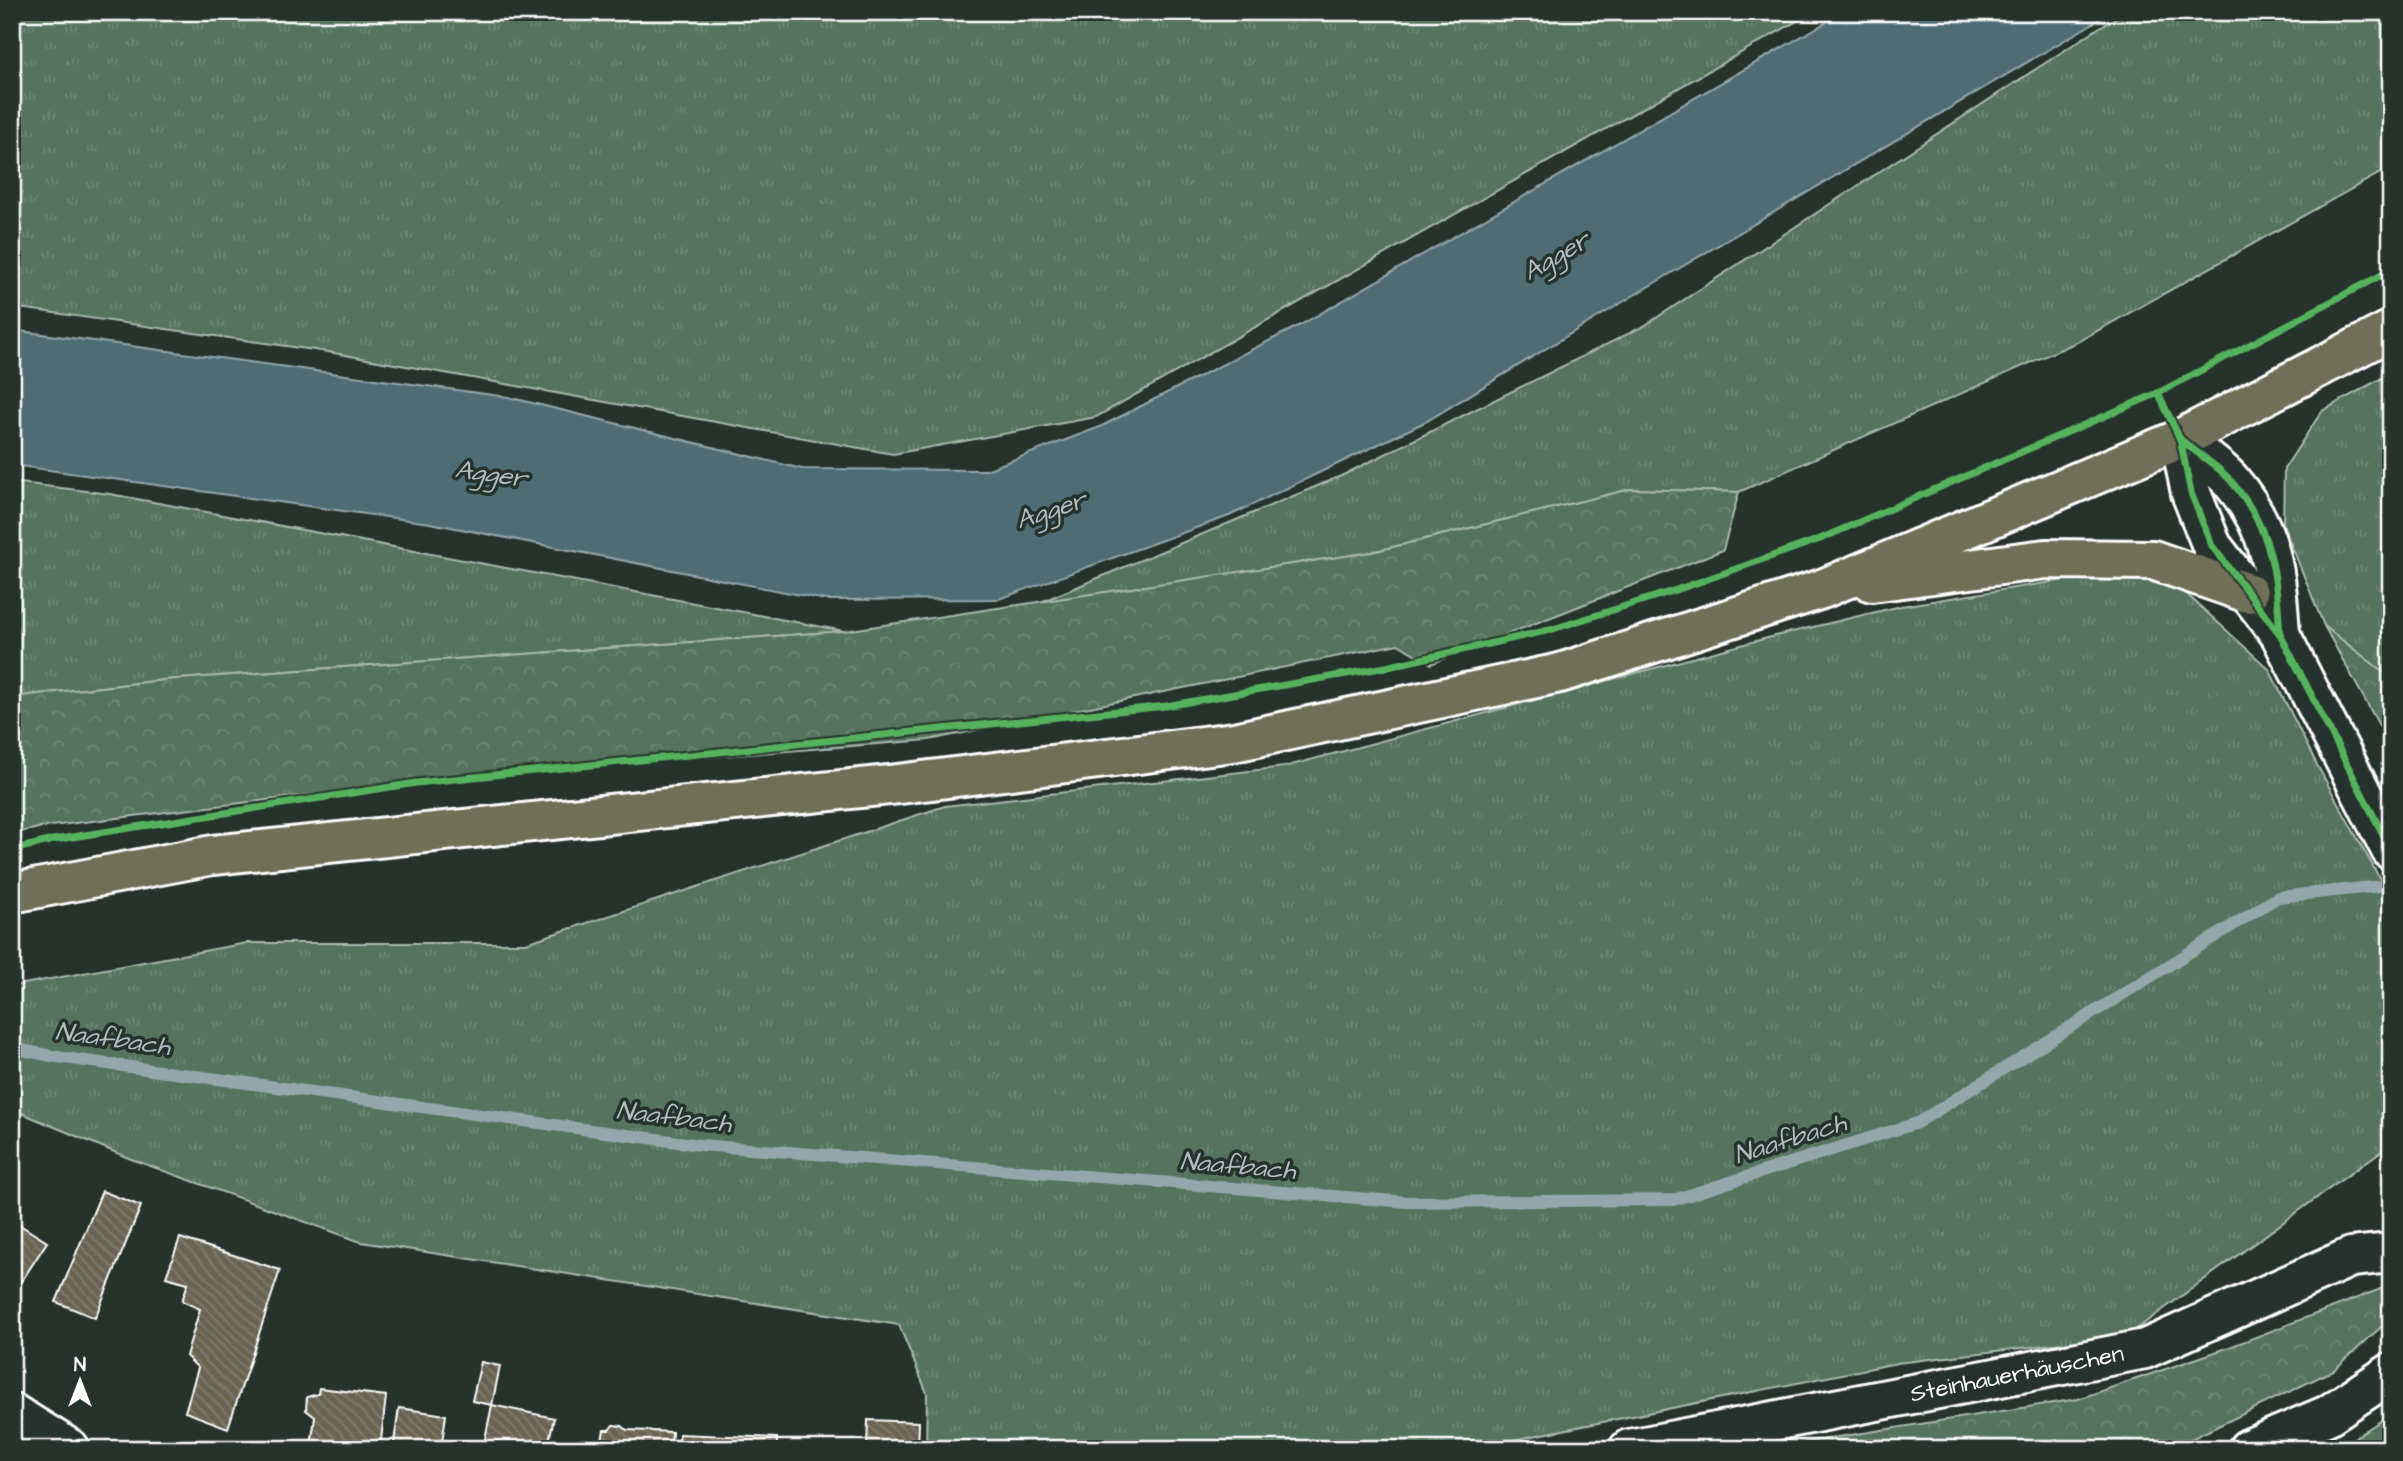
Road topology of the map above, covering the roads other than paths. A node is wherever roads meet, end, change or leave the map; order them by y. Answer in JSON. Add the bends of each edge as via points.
{"nodes":[{"id":1,"x":2391,"y":330,"type":"edge"},
{"id":2,"x":2180,"y":439,"type":"junction"},
{"id":3,"x":1822,"y":589,"type":"junction"},
{"id":4,"x":2248,"y":593,"type":"junction"},
{"id":5,"x":2280,"y":634,"type":"junction"},
{"id":6,"x":2391,"y":850,"type":"edge"},
{"id":7,"x":12,"y":893,"type":"edge"},
{"id":8,"x":2391,"y":1253,"type":"edge"},
{"id":9,"x":2391,"y":1373,"type":"edge"},
{"id":10,"x":12,"y":1413,"type":"edge"},
{"id":11,"x":70,"y":1449,"type":"edge"},
{"id":12,"x":1629,"y":1449,"type":"edge"},
{"id":13,"x":2248,"y":1449,"type":"edge"}],
"edges":[{"from":1,"to":2,"type":"main road"},
{"from":2,"to":3,"type":"main road"},
{"from":2,"to":4,"type":"street","via":[[2191,493],[2212,546]]},
{"from":2,"to":5,"type":"street","via":[[2230,481],[2265,533],[2277,584]]},
{"from":3,"to":4,"type":"main road","via":[[2046,559],[2153,560]]},
{"from":3,"to":7,"type":"main road","via":[[1560,673],[1234,742],[899,784],[213,856]]},
{"from":4,"to":5,"type":"street"},
{"from":5,"to":6,"type":"street"},
{"from":8,"to":12,"type":"street","name":"Steinhauerhäuschen","via":[[2351,1257],[2145,1349]]},
{"from":9,"to":13,"type":"street","via":[[2328,1415]]},
{"from":10,"to":11,"type":"street"}]}
